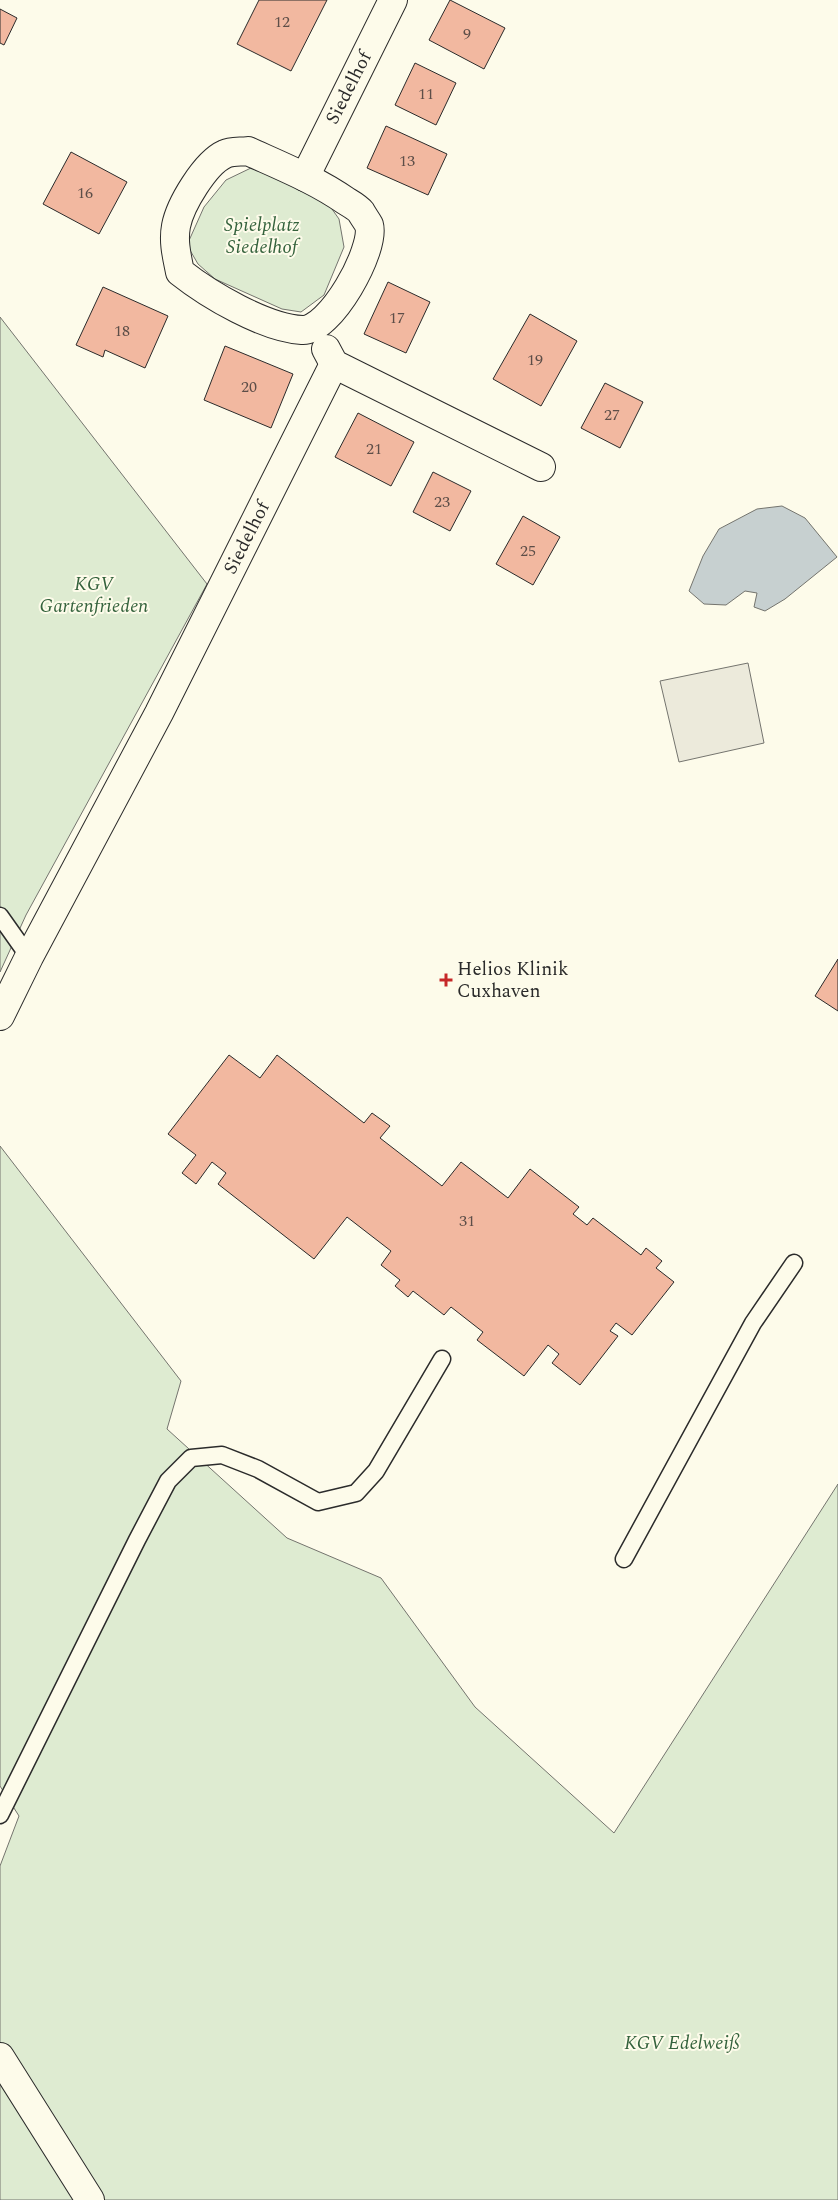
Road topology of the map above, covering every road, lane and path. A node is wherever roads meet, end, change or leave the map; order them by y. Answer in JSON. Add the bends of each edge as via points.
{"nodes":[{"id":1,"x":394,"y":0,"type":"edge"},
{"id":2,"x":305,"y":177,"type":"junction"},
{"id":3,"x":314,"y":329,"type":"junction"},
{"id":4,"x":334,"y":364,"type":"junction"},
{"id":5,"x":541,"y":467,"type":"dead end"},
{"id":6,"x":0,"y":916,"type":"edge"},
{"id":7,"x":29,"y":957,"type":"junction"},
{"id":8,"x":0,"y":1016,"type":"edge"},
{"id":9,"x":794,"y":1263,"type":"dead end"},
{"id":10,"x":442,"y":1359,"type":"dead end"},
{"id":11,"x":624,"y":1559,"type":"dead end"},
{"id":12,"x":0,"y":1815,"type":"edge"},
{"id":13,"x":0,"y":2057,"type":"edge"},
{"id":14,"x":90,"y":2200,"type":"edge"}],
"edges":[{"from":1,"to":2,"type":"street","name":"Siedelhof"},
{"from":2,"to":3,"type":"street","via":[[360,210],[369,226],[365,254],[344,295],[332,313]]},
{"from":2,"to":3,"type":"street","via":[[248,151],[225,154],[208,167],[191,192],[176,225],[175,245],[180,272],[201,289],[256,318],[302,330]]},
{"from":3,"to":4,"type":"street"},
{"from":4,"to":5,"type":"street"},
{"from":4,"to":7,"type":"street","name":"Siedelhof","via":[[159,713]]},
{"from":6,"to":7,"type":"lane"},
{"from":7,"to":8,"type":"street","name":"Siedelhof"},
{"from":9,"to":11,"type":"lane","via":[[753,1323]]},
{"from":10,"to":12,"type":"lane","via":[[376,1472],[356,1493],[318,1502],[258,1469],[222,1455],[191,1458],[168,1481]]},
{"from":13,"to":14,"type":"street"}]}
